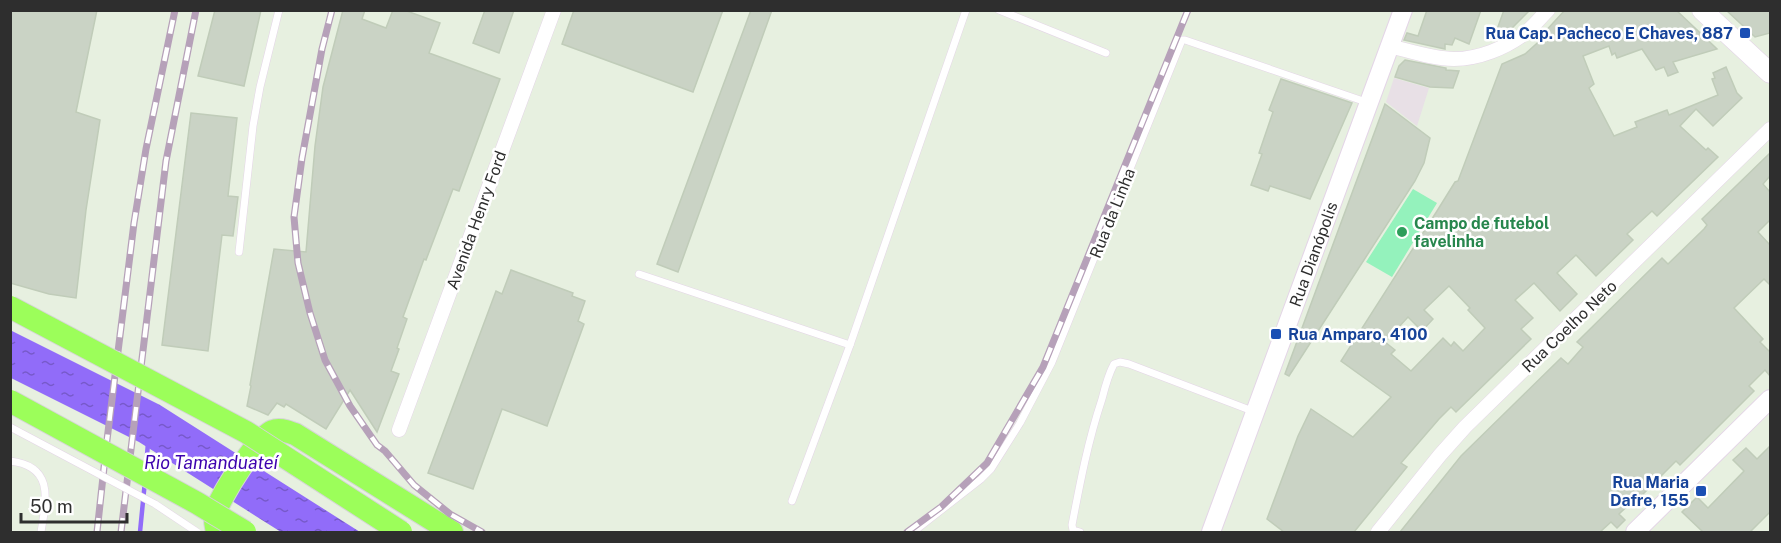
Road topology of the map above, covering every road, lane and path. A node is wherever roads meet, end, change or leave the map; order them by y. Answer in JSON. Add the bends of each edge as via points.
{"nodes":[{"id":1,"x":279,"y":10,"type":"edge"},
{"id":2,"x":554,"y":10,"type":"edge"},
{"id":3,"x":966,"y":10,"type":"edge"},
{"id":4,"x":999,"y":10,"type":"edge"},
{"id":5,"x":1403,"y":10,"type":"edge"},
{"id":6,"x":1548,"y":10,"type":"edge"},
{"id":7,"x":1713,"y":14,"type":"edge"},
{"id":8,"x":1389,"y":46,"type":"junction"},
{"id":9,"x":1106,"y":53,"type":"dead end"},
{"id":10,"x":1770,"y":73,"type":"edge"},
{"id":11,"x":1369,"y":103,"type":"junction"},
{"id":12,"x":1770,"y":129,"type":"edge"},
{"id":13,"x":238,"y":252,"type":"dead end"},
{"id":14,"x":639,"y":274,"type":"dead end"},
{"id":15,"x":10,"y":307,"type":"edge"},
{"id":16,"x":850,"y":345,"type":"junction"},
{"id":17,"x":1770,"y":399,"type":"edge"},
{"id":18,"x":10,"y":401,"type":"edge"},
{"id":19,"x":1255,"y":412,"type":"junction"},
{"id":20,"x":10,"y":427,"type":"edge"},
{"id":21,"x":399,"y":430,"type":"dead end"},
{"id":22,"x":10,"y":461,"type":"edge"},
{"id":23,"x":792,"y":501,"type":"dead end"},
{"id":24,"x":217,"y":522,"type":"edge"},
{"id":25,"x":41,"y":532,"type":"edge"},
{"id":26,"x":196,"y":532,"type":"edge"},
{"id":27,"x":245,"y":532,"type":"edge"},
{"id":28,"x":401,"y":532,"type":"edge"},
{"id":29,"x":452,"y":532,"type":"edge"},
{"id":30,"x":913,"y":532,"type":"edge"},
{"id":31,"x":1080,"y":532,"type":"edge"},
{"id":32,"x":1211,"y":532,"type":"edge"},
{"id":33,"x":1378,"y":532,"type":"edge"},
{"id":34,"x":1635,"y":532,"type":"edge"}],
"edges":[{"from":1,"to":13,"type":"lane","via":[[253,126]]},
{"from":2,"to":21,"type":"street","name":"Avenida Henry Ford"},
{"from":3,"to":16,"type":"lane"},
{"from":4,"to":9,"type":"lane"},
{"from":5,"to":8,"type":"street","name":"Rua Dianópolis"},
{"from":6,"to":8,"type":"street","via":[[1526,33],[1484,54],[1454,59]]},
{"from":7,"to":10,"type":"main road"},
{"from":8,"to":11,"type":"street","name":"Rua Dianópolis"},
{"from":11,"to":19,"type":"street","name":"Rua Dianópolis"},
{"from":11,"to":30,"type":"lane","name":"Rua da Linha","via":[[1182,40],[1052,362],[1020,423],[991,469]]},
{"from":12,"to":33,"type":"street","name":"Rua Coelho Neto","via":[[1466,427]]},
{"from":14,"to":16,"type":"lane"},
{"from":15,"to":28,"type":"highway","bridge":true,"via":[[246,432]]},
{"from":16,"to":23,"type":"lane"},
{"from":17,"to":34,"type":"street"},
{"from":18,"to":27,"type":"highway","bridge":true},
{"from":19,"to":31,"type":"lane","via":[[1129,364],[1114,364],[1081,474],[1072,525],[1073,530]]},
{"from":19,"to":32,"type":"street","name":"Rua Dianópolis"},
{"from":20,"to":26,"type":"lane","bridge":true,"via":[[154,504]]},
{"from":22,"to":25,"type":"lane","via":[[34,470],[42,481],[47,496]]},
{"from":24,"to":29,"type":"highway","via":[[234,476],[265,435],[282,430],[295,434]]}]}
